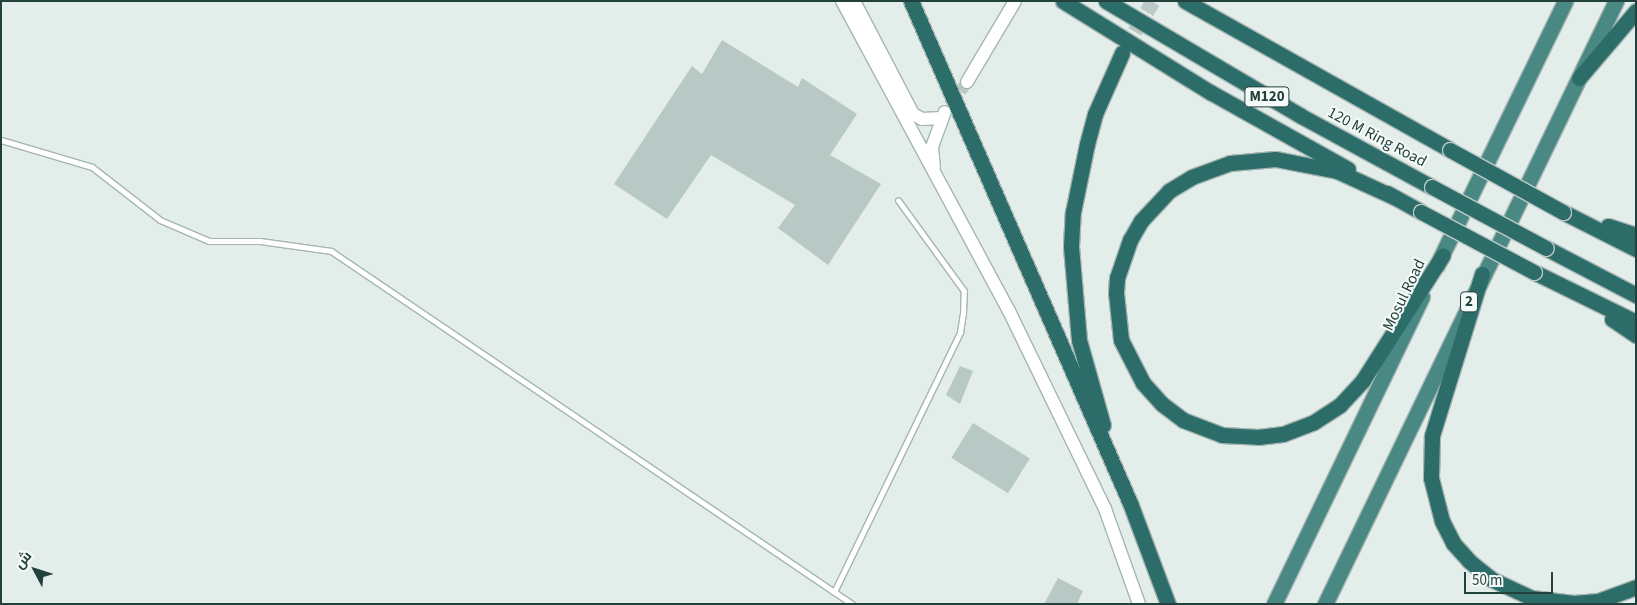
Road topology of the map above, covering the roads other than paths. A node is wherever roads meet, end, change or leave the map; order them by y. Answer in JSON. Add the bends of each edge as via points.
{"nodes":[{"id":1,"x":842,"y":1,"type":"edge"},
{"id":2,"x":854,"y":1,"type":"edge"},
{"id":3,"x":911,"y":1,"type":"edge"},
{"id":4,"x":1015,"y":1,"type":"edge"},
{"id":5,"x":1063,"y":1,"type":"edge"},
{"id":6,"x":1106,"y":1,"type":"edge"},
{"id":7,"x":1185,"y":1,"type":"edge"},
{"id":8,"x":1565,"y":1,"type":"edge"},
{"id":9,"x":1616,"y":1,"type":"edge"},
{"id":10,"x":1636,"y":11,"type":"edge"},
{"id":11,"x":1122,"y":53,"type":"tunnel mouth"},
{"id":12,"x":1579,"y":78,"type":"junction"},
{"id":13,"x":967,"y":82,"type":"tunnel mouth"},
{"id":14,"x":1,"y":140,"type":"edge"},
{"id":15,"x":934,"y":170,"type":"junction"},
{"id":16,"x":1396,"y":198,"type":"junction"},
{"id":17,"x":898,"y":200,"type":"dead end"},
{"id":18,"x":1563,"y":212,"type":"junction"},
{"id":19,"x":1636,"y":235,"type":"edge"},
{"id":20,"x":1636,"y":249,"type":"edge"},
{"id":21,"x":1442,"y":255,"type":"junction"},
{"id":22,"x":1482,"y":274,"type":"junction"},
{"id":23,"x":1562,"y":288,"type":"junction"},
{"id":24,"x":1636,"y":295,"type":"edge"},
{"id":25,"x":1636,"y":322,"type":"edge"},
{"id":26,"x":1636,"y":335,"type":"edge"},
{"id":27,"x":1130,"y":503,"type":"junction"},
{"id":28,"x":1636,"y":587,"type":"edge"},
{"id":29,"x":834,"y":592,"type":"junction"},
{"id":30,"x":849,"y":603,"type":"edge"},
{"id":31,"x":1139,"y":604,"type":"edge"},
{"id":32,"x":1168,"y":604,"type":"edge"},
{"id":33,"x":1274,"y":604,"type":"edge"},
{"id":34,"x":1325,"y":604,"type":"edge"}],
"edges":[{"from":1,"to":15,"type":"street","via":[[920,150]]},
{"from":2,"to":15,"type":"street","via":[[913,114],[922,119],[943,115],[932,147]]},
{"from":3,"to":27,"type":"highway"},
{"from":4,"to":13,"type":"street"},
{"from":5,"to":16,"type":"highway","via":[[1210,92]]},
{"from":6,"to":24,"type":"highway","name":"120 M Ring Road","number":"M120","bridge":true,"via":[[1301,116]]},
{"from":7,"to":18,"type":"highway","name":"120 M Ring Road","number":"M120","bridge":true},
{"from":8,"to":21,"type":"highway","name":"Mosul Road"},
{"from":9,"to":12,"type":"highway","number":"2"},
{"from":10,"to":12,"type":"highway"},
{"from":11,"to":27,"type":"highway","via":[[1095,114],[1079,174],[1073,212],[1072,283],[1084,364]]},
{"from":12,"to":22,"type":"highway","number":"2"},
{"from":14,"to":29,"type":"lane","via":[[92,167],[160,220],[209,241],[260,241],[331,250]]},
{"from":15,"to":31,"type":"street","via":[[1010,311],[1105,509]]},
{"from":16,"to":21,"type":"highway","via":[[1337,172],[1274,159],[1230,163],[1192,177],[1169,191],[1141,221],[1130,240],[1118,278],[1116,293],[1121,340],[1143,383],[1162,404],[1183,420],[1222,435],[1258,437],[1283,434],[1314,422],[1340,405],[1363,380]]},
{"from":16,"to":23,"type":"highway","bridge":true},
{"from":17,"to":29,"type":"lane","via":[[964,291],[964,314],[960,332]]},
{"from":18,"to":19,"type":"highway"},
{"from":18,"to":20,"type":"highway","name":"120 M Ring Road"},
{"from":21,"to":33,"type":"highway","name":"Mosul Road"},
{"from":22,"to":28,"type":"highway","via":[[1432,436],[1430,478],[1442,521],[1453,543],[1469,561],[1511,591],[1532,598],[1574,604],[1598,601]]},
{"from":22,"to":34,"type":"highway","number":"2"},
{"from":23,"to":25,"type":"highway"},
{"from":23,"to":26,"type":"highway"},
{"from":27,"to":32,"type":"highway"},
{"from":29,"to":30,"type":"lane"}]}
